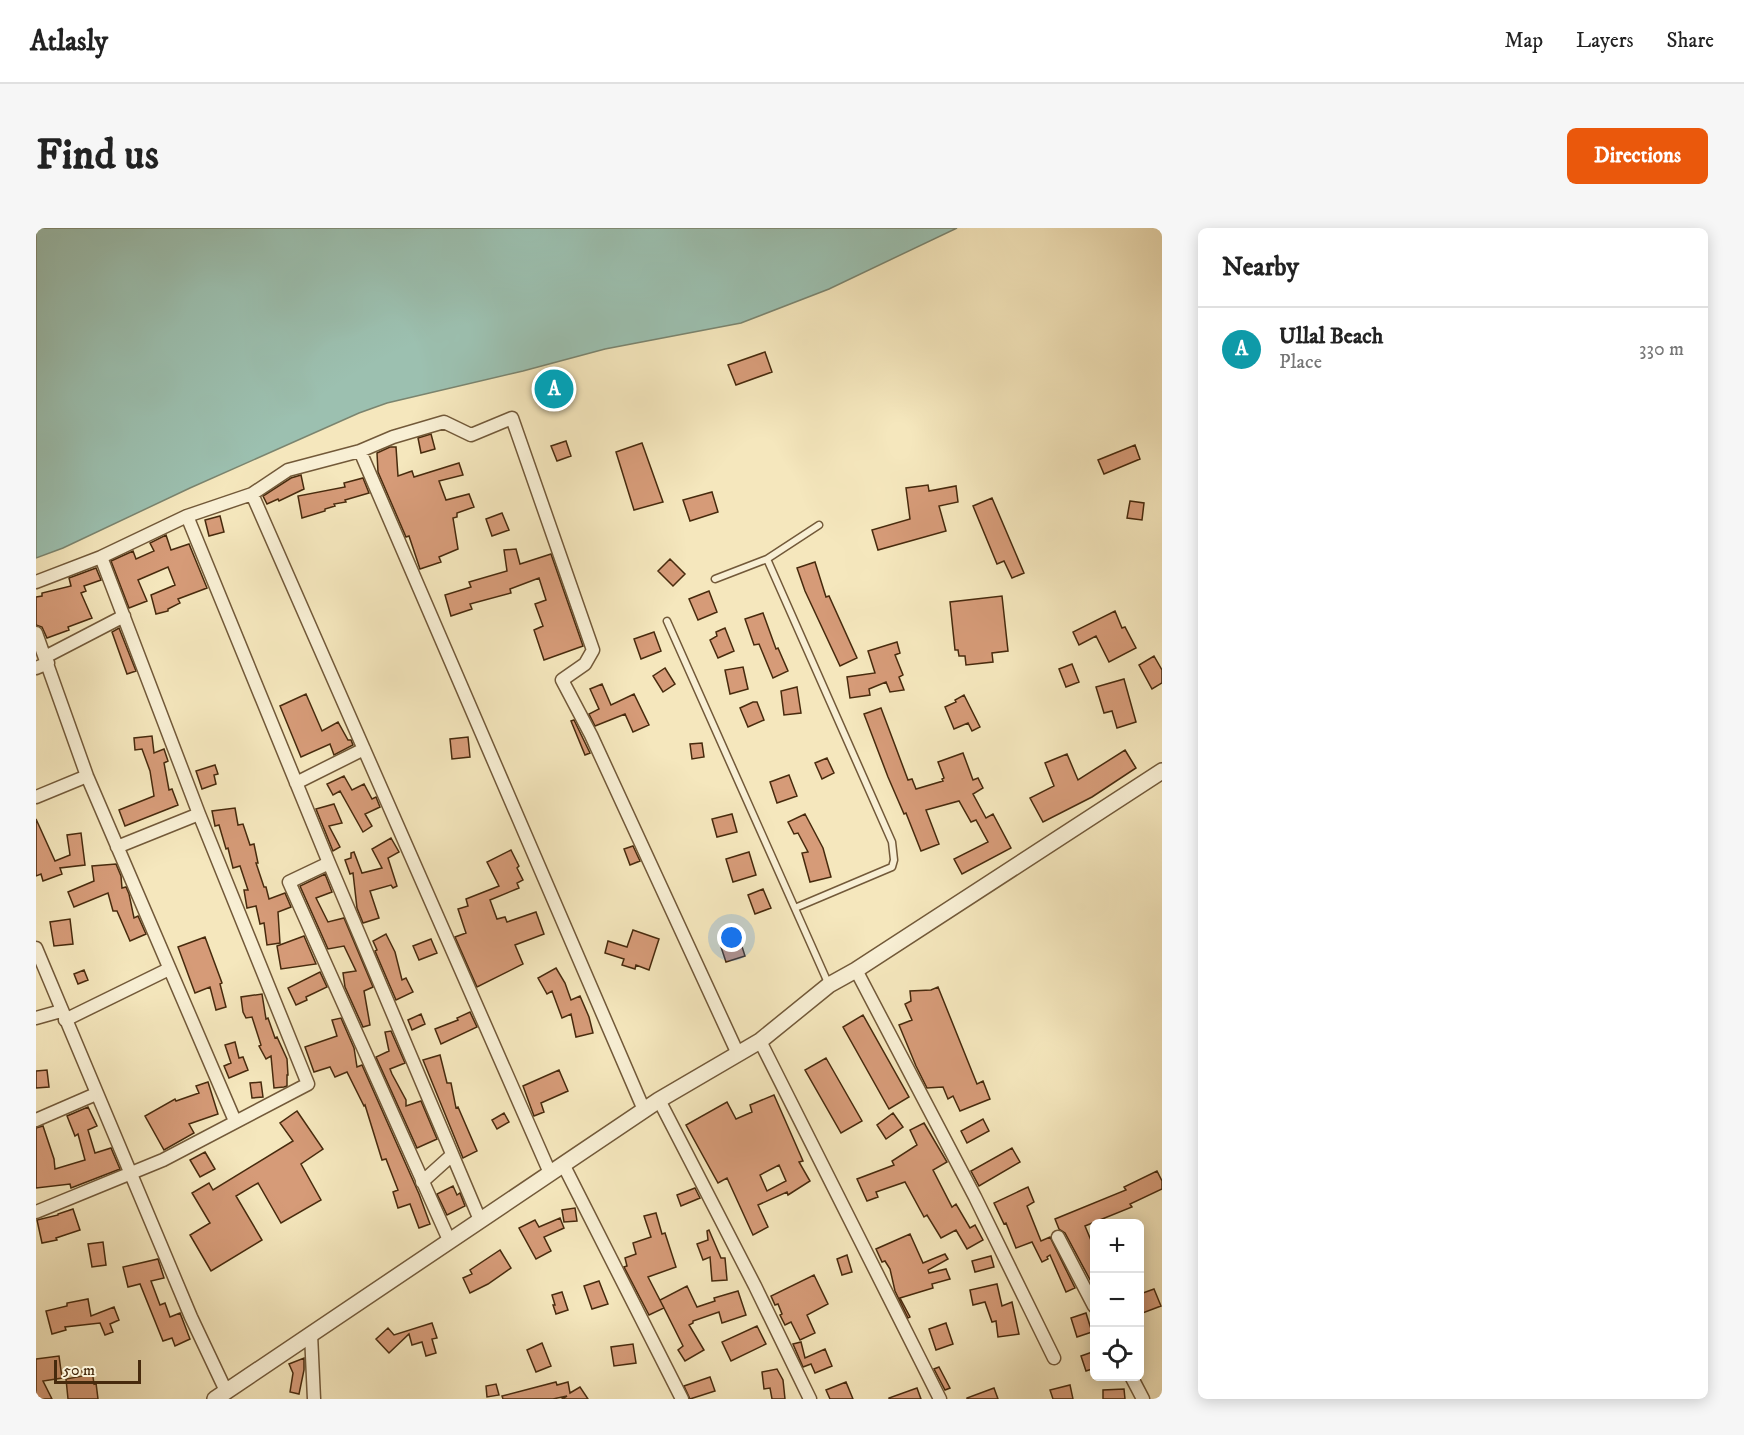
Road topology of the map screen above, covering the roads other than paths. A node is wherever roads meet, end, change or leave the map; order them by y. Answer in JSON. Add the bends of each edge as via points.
{"nodes":[{"id":1,"x":360,"y":451,"type":"junction"},
{"id":2,"x":252,"y":494,"type":"junction"},
{"id":3,"x":187,"y":516,"type":"junction"},
{"id":4,"x":819,"y":525,"type":"dead end"},
{"id":5,"x":101,"y":557,"type":"junction"},
{"id":6,"x":766,"y":559,"type":"junction"},
{"id":7,"x":715,"y":579,"type":"dead end"},
{"id":8,"x":36,"y":582,"type":"edge"},
{"id":9,"x":124,"y":616,"type":"junction"},
{"id":10,"x":667,"y":621,"type":"dead end"},
{"id":11,"x":36,"y":633,"type":"edge"},
{"id":12,"x":43,"y":663,"type":"edge"},
{"id":13,"x":364,"y":749,"type":"junction"},
{"id":14,"x":1162,"y":771,"type":"edge"},
{"id":15,"x":87,"y":776,"type":"junction"},
{"id":16,"x":296,"y":783,"type":"junction"},
{"id":17,"x":36,"y":797,"type":"edge"},
{"id":18,"x":199,"y":814,"type":"junction"},
{"id":19,"x":117,"y":847,"type":"junction"},
{"id":20,"x":329,"y":863,"type":"junction"},
{"id":21,"x":795,"y":908,"type":"junction"},
{"id":22,"x":36,"y":948,"type":"edge"},
{"id":23,"x":169,"y":969,"type":"junction"},
{"id":24,"x":856,"y":970,"type":"junction"},
{"id":25,"x":829,"y":985,"type":"junction"},
{"id":26,"x":63,"y":1015,"type":"junction"},
{"id":27,"x":36,"y":1018,"type":"edge"},
{"id":28,"x":760,"y":1041,"type":"junction"},
{"id":29,"x":738,"y":1054,"type":"junction"},
{"id":30,"x":96,"y":1094,"type":"junction"},
{"id":31,"x":659,"y":1100,"type":"junction"},
{"id":32,"x":644,"y":1110,"type":"junction"},
{"id":33,"x":36,"y":1119,"type":"edge"},
{"id":34,"x":235,"y":1121,"type":"junction"},
{"id":35,"x":452,"y":1155,"type":"junction"},
{"id":36,"x":557,"y":1169,"type":"junction"},
{"id":37,"x":129,"y":1175,"type":"junction"},
{"id":38,"x":422,"y":1182,"type":"junction"},
{"id":39,"x":36,"y":1212,"type":"edge"},
{"id":40,"x":480,"y":1220,"type":"junction"},
{"id":41,"x":1058,"y":1237,"type":"dead end"},
{"id":42,"x":449,"y":1240,"type":"junction"},
{"id":43,"x":1090,"y":1297,"type":"edge"},
{"id":44,"x":311,"y":1334,"type":"junction"},
{"id":45,"x":1054,"y":1358,"type":"dead end"},
{"id":46,"x":1133,"y":1381,"type":"edge"},
{"id":47,"x":221,"y":1395,"type":"edge"},
{"id":48,"x":314,"y":1399,"type":"edge"},
{"id":49,"x":682,"y":1399,"type":"edge"},
{"id":50,"x":810,"y":1399,"type":"edge"},
{"id":51,"x":940,"y":1399,"type":"edge"},
{"id":52,"x":1143,"y":1399,"type":"edge"}],
"edges":[{"from":1,"to":2,"type":"street","via":[[288,471]]},
{"from":1,"to":29,"type":"street","via":[[444,422],[471,435],[512,418],[593,650],[585,664],[562,680]]},
{"from":1,"to":32,"type":"street"},
{"from":2,"to":3,"type":"street"},
{"from":2,"to":13,"type":"street"},
{"from":3,"to":5,"type":"street"},
{"from":3,"to":16,"type":"street"},
{"from":4,"to":6,"type":"lane"},
{"from":5,"to":8,"type":"street"},
{"from":5,"to":9,"type":"street"},
{"from":6,"to":7,"type":"lane"},
{"from":6,"to":21,"type":"lane","via":[[875,802],[892,842],[894,860],[892,867]]},
{"from":9,"to":12,"type":"street"},
{"from":9,"to":18,"type":"street"},
{"from":10,"to":21,"type":"lane"},
{"from":11,"to":12,"type":"street"},
{"from":12,"to":15,"type":"street"},
{"from":13,"to":16,"type":"street"},
{"from":13,"to":36,"type":"street"},
{"from":14,"to":24,"type":"street"},
{"from":15,"to":17,"type":"street"},
{"from":15,"to":19,"type":"street"},
{"from":16,"to":20,"type":"street"},
{"from":18,"to":19,"type":"street"},
{"from":18,"to":34,"type":"street","via":[[308,1084]]},
{"from":19,"to":23,"type":"street"},
{"from":20,"to":35,"type":"street"},
{"from":20,"to":38,"type":"street","via":[[289,882]]},
{"from":21,"to":25,"type":"lane"},
{"from":22,"to":26,"type":"street"},
{"from":23,"to":26,"type":"street"},
{"from":23,"to":34,"type":"street"},
{"from":24,"to":25,"type":"street"},
{"from":24,"to":45,"type":"street"},
{"from":25,"to":28,"type":"street"},
{"from":26,"to":27,"type":"street"},
{"from":26,"to":30,"type":"street"},
{"from":28,"to":29,"type":"street"},
{"from":28,"to":51,"type":"street"},
{"from":29,"to":31,"type":"street"},
{"from":30,"to":33,"type":"street"},
{"from":30,"to":37,"type":"street"},
{"from":31,"to":32,"type":"street"},
{"from":31,"to":50,"type":"street"},
{"from":32,"to":36,"type":"street"},
{"from":34,"to":37,"type":"street"},
{"from":35,"to":38,"type":"street"},
{"from":35,"to":40,"type":"street"},
{"from":36,"to":40,"type":"street"},
{"from":36,"to":49,"type":"street"},
{"from":37,"to":39,"type":"street"},
{"from":37,"to":47,"type":"street"},
{"from":38,"to":42,"type":"street"},
{"from":40,"to":42,"type":"street"},
{"from":41,"to":43,"type":"street"},
{"from":42,"to":44,"type":"street"},
{"from":44,"to":47,"type":"street"},
{"from":44,"to":48,"type":"street"},
{"from":46,"to":52,"type":"street"}]}
